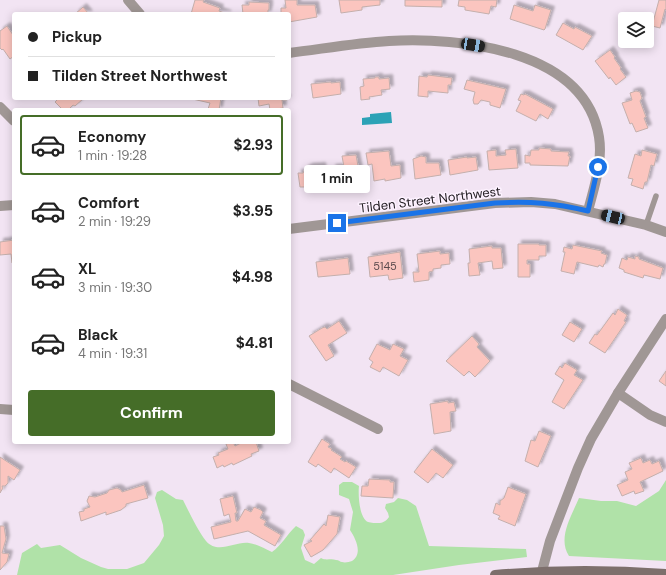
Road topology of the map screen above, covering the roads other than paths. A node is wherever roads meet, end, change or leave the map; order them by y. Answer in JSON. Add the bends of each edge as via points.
{"nodes":[{"id":1,"x":128,"y":0,"type":"edge"},
{"id":2,"x":138,"y":12,"type":"edge"},
{"id":3,"x":291,"y":53,"type":"edge"},
{"id":4,"x":0,"y":107,"type":"edge"},
{"id":5,"x":12,"y":119,"type":"edge"},
{"id":6,"x":656,"y":196,"type":"dead end"},
{"id":7,"x":12,"y":205,"type":"edge"},
{"id":8,"x":0,"y":206,"type":"edge"},
{"id":9,"x":588,"y":211,"type":"junction"},
{"id":10,"x":646,"y":225,"type":"junction"},
{"id":11,"x":291,"y":229,"type":"edge"},
{"id":12,"x":666,"y":232,"type":"edge"},
{"id":13,"x":666,"y":319,"type":"edge"},
{"id":14,"x":291,"y":385,"type":"edge"},
{"id":15,"x":618,"y":393,"type":"junction"},
{"id":16,"x":0,"y":409,"type":"edge"},
{"id":17,"x":12,"y":410,"type":"edge"},
{"id":18,"x":666,"y":422,"type":"edge"},
{"id":19,"x":378,"y":429,"type":"dead end"},
{"id":20,"x":541,"y":573,"type":"edge"},
{"id":21,"x":666,"y":574,"type":"edge"},
{"id":22,"x":495,"y":575,"type":"edge"}],
"edges":[{"from":1,"to":2,"type":"street"},
{"from":3,"to":9,"type":"street","via":[[389,41],[440,42],[500,51],[555,72],[582,96],[597,129],[599,161]]},
{"from":4,"to":5,"type":"street"},
{"from":6,"to":10,"type":"lane"},
{"from":7,"to":8,"type":"street"},
{"from":9,"to":10,"type":"street","name":"Tilden Street Northwest"},
{"from":9,"to":11,"type":"street","name":"Tilden Street Northwest","via":[[539,202],[495,203]]},
{"from":10,"to":12,"type":"street","name":"Tilden Street Northwest"},
{"from":13,"to":15,"type":"street"},
{"from":14,"to":19,"type":"street"},
{"from":15,"to":18,"type":"street","via":[[650,415]]},
{"from":15,"to":20,"type":"street","via":[[591,439],[578,468],[550,541]]},
{"from":16,"to":17,"type":"street"},
{"from":20,"to":21,"type":"main road","via":[[604,571]]},
{"from":20,"to":22,"type":"main road"}]}
